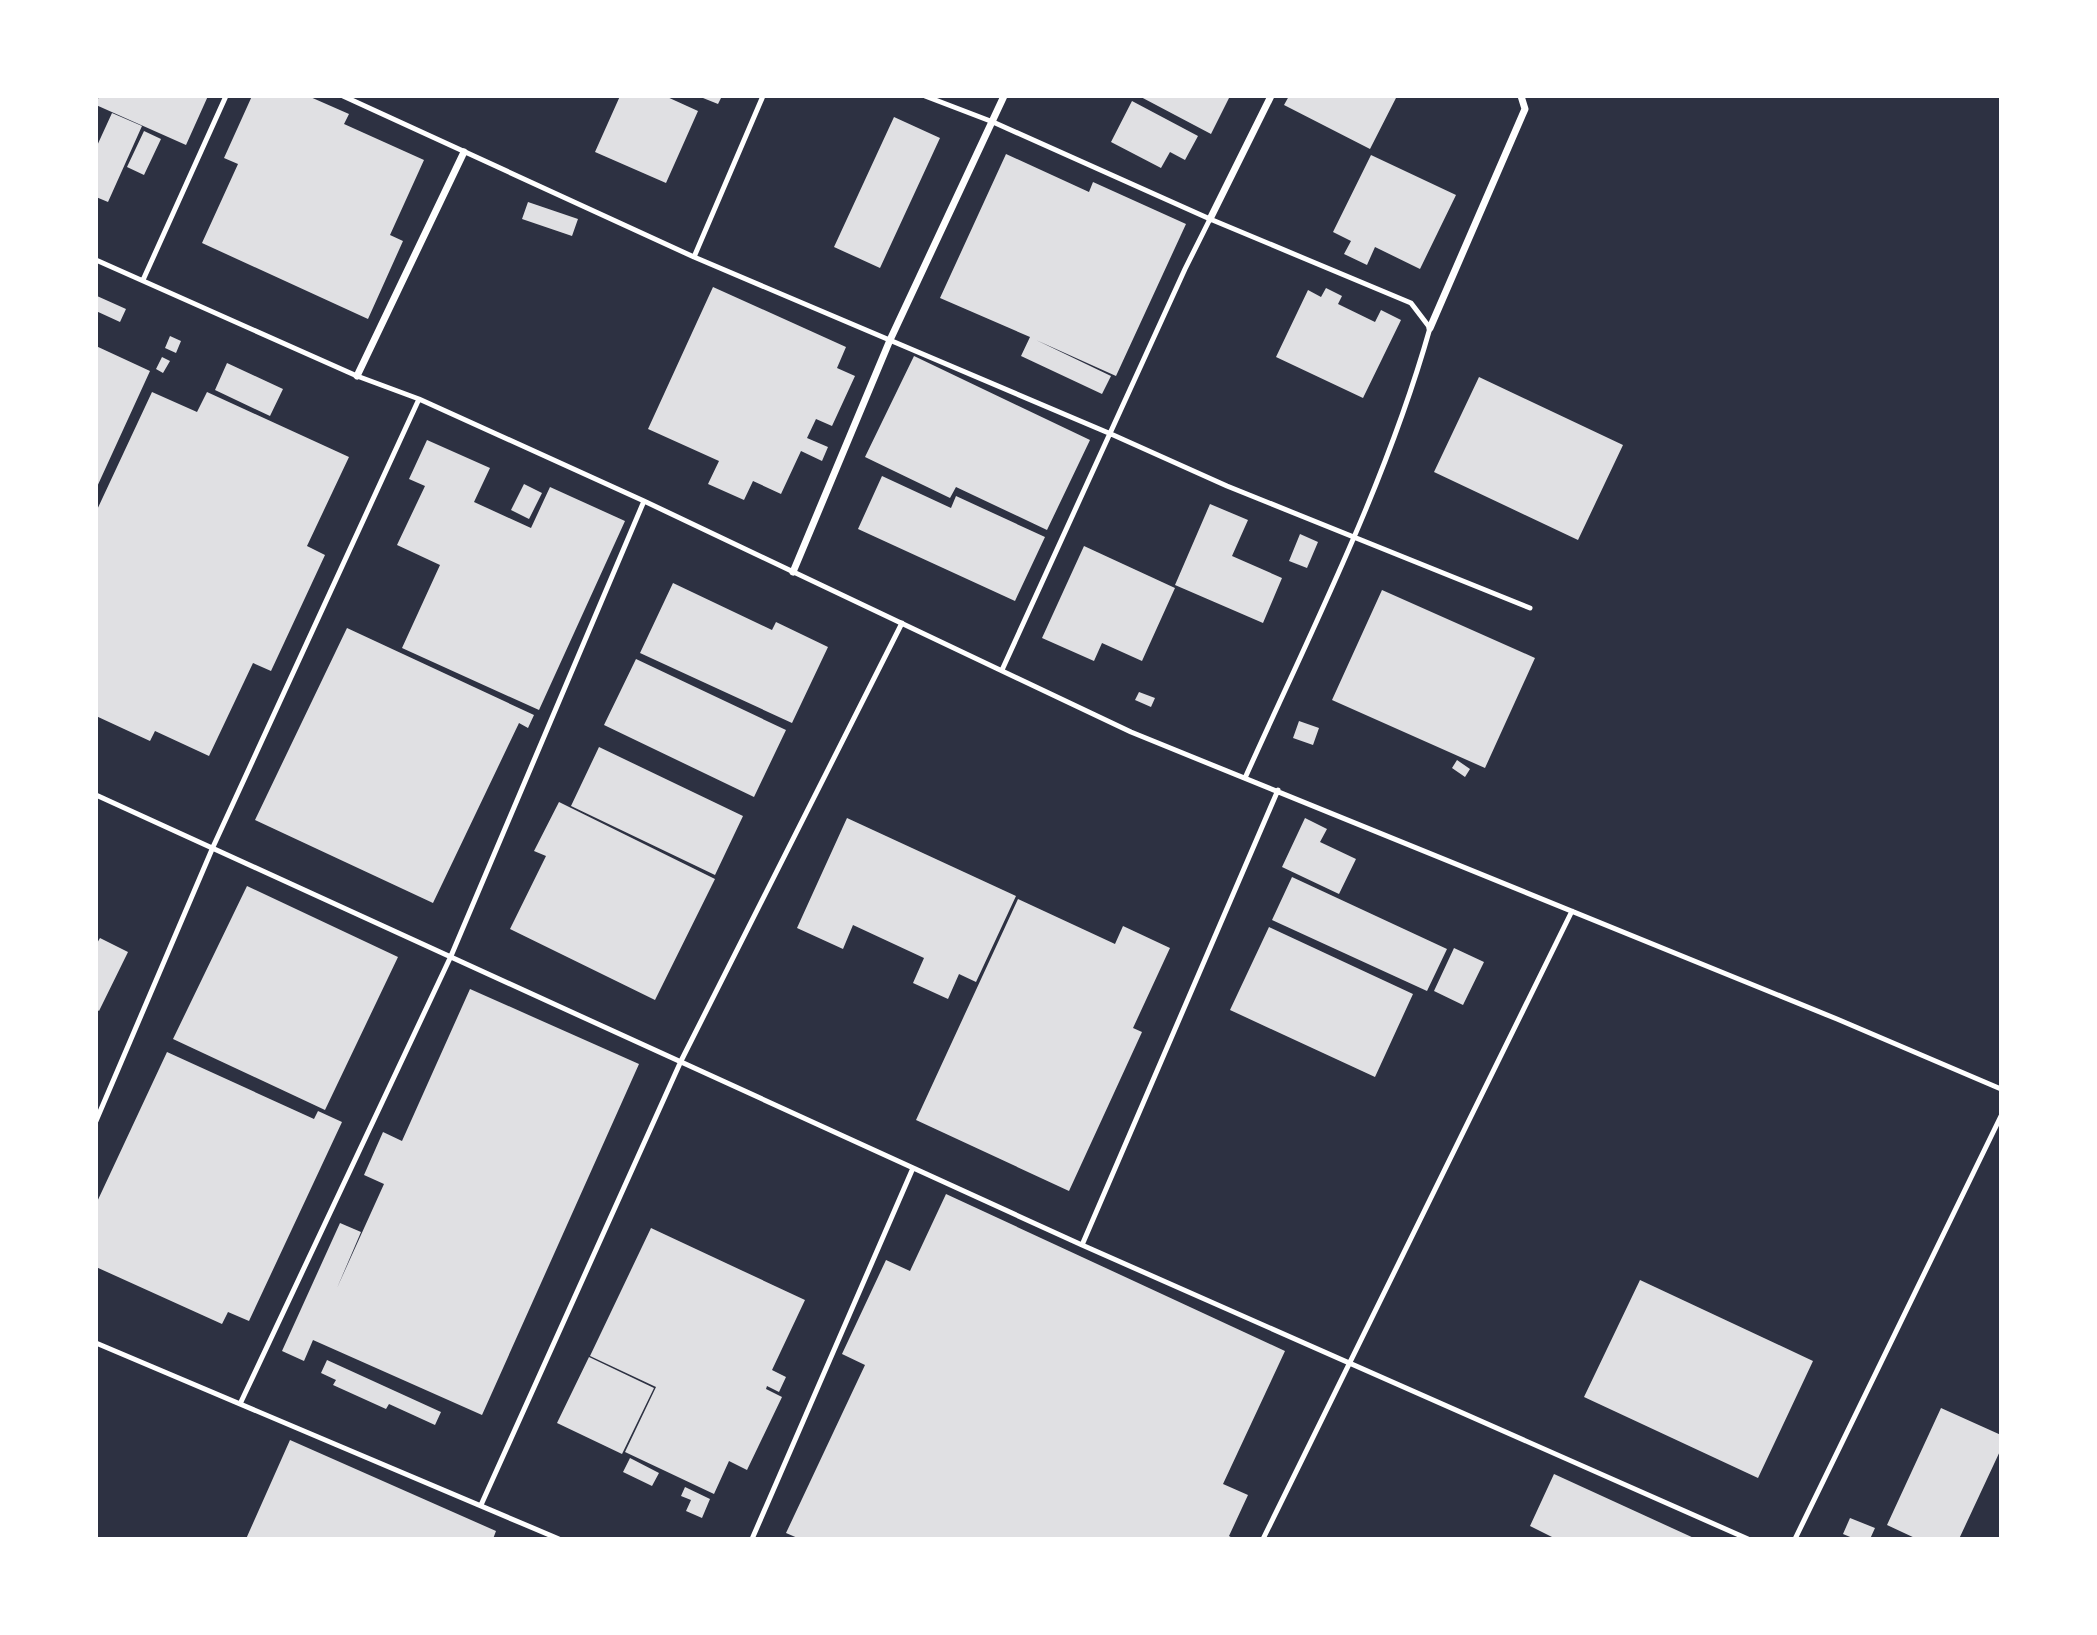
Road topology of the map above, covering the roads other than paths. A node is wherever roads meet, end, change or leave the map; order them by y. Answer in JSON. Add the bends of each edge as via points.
{"nodes":[{"id":1,"x":226,"y":96,"type":"edge"},
{"id":2,"x":343,"y":96,"type":"edge"},
{"id":3,"x":763,"y":96,"type":"edge"},
{"id":4,"x":925,"y":96,"type":"edge"},
{"id":5,"x":1004,"y":96,"type":"edge"},
{"id":6,"x":1271,"y":96,"type":"edge"},
{"id":7,"x":1521,"y":96,"type":"edge"},
{"id":8,"x":993,"y":122,"type":"junction"},
{"id":9,"x":464,"y":152,"type":"junction"},
{"id":10,"x":1210,"y":219,"type":"junction"},
{"id":11,"x":694,"y":257,"type":"junction"},
{"id":12,"x":96,"y":260,"type":"edge"},
{"id":13,"x":144,"y":280,"type":"junction"},
{"id":14,"x":1430,"y":328,"type":"junction"},
{"id":15,"x":890,"y":340,"type":"junction"},
{"id":16,"x":357,"y":376,"type":"junction"},
{"id":17,"x":419,"y":399,"type":"junction"},
{"id":18,"x":1111,"y":434,"type":"junction"},
{"id":19,"x":644,"y":501,"type":"junction"},
{"id":20,"x":1353,"y":537,"type":"junction"},
{"id":21,"x":793,"y":572,"type":"junction"},
{"id":22,"x":1530,"y":608,"type":"dead end"},
{"id":23,"x":902,"y":624,"type":"junction"},
{"id":24,"x":1002,"y":670,"type":"junction"},
{"id":25,"x":1245,"y":778,"type":"junction"},
{"id":26,"x":1278,"y":790,"type":"junction"},
{"id":27,"x":96,"y":795,"type":"edge"},
{"id":28,"x":213,"y":847,"type":"junction"},
{"id":29,"x":1572,"y":911,"type":"junction"},
{"id":30,"x":451,"y":956,"type":"junction"},
{"id":31,"x":681,"y":1061,"type":"junction"},
{"id":32,"x":2001,"y":1089,"type":"edge"},
{"id":33,"x":2001,"y":1116,"type":"edge"},
{"id":34,"x":96,"y":1121,"type":"edge"},
{"id":35,"x":913,"y":1168,"type":"junction"},
{"id":36,"x":1082,"y":1245,"type":"junction"},
{"id":37,"x":96,"y":1343,"type":"edge"},
{"id":38,"x":1349,"y":1363,"type":"junction"},
{"id":39,"x":240,"y":1404,"type":"junction"},
{"id":40,"x":481,"y":1505,"type":"junction"},
{"id":41,"x":559,"y":1539,"type":"edge"},
{"id":42,"x":752,"y":1539,"type":"edge"},
{"id":43,"x":1263,"y":1539,"type":"edge"},
{"id":44,"x":1748,"y":1539,"type":"edge"},
{"id":45,"x":1795,"y":1539,"type":"edge"}],
"edges":[{"from":1,"to":13,"type":"lane"},
{"from":2,"to":9,"type":"lane"},
{"from":3,"to":11,"type":"lane"},
{"from":4,"to":8,"type":"lane"},
{"from":5,"to":8,"type":"street"},
{"from":6,"to":10,"type":"street"},
{"from":7,"to":14,"type":"street","via":[[1525,109]]},
{"from":8,"to":10,"type":"lane"},
{"from":8,"to":15,"type":"street"},
{"from":9,"to":11,"type":"lane"},
{"from":9,"to":16,"type":"street"},
{"from":10,"to":14,"type":"lane","via":[[1411,303]]},
{"from":10,"to":18,"type":"lane"},
{"from":11,"to":15,"type":"lane"},
{"from":12,"to":13,"type":"lane"},
{"from":13,"to":16,"type":"lane"},
{"from":14,"to":20,"type":"lane","via":[[1415,382]]},
{"from":15,"to":18,"type":"lane"},
{"from":15,"to":21,"type":"street"},
{"from":16,"to":17,"type":"lane"},
{"from":17,"to":19,"type":"lane"},
{"from":17,"to":28,"type":"lane"},
{"from":18,"to":20,"type":"lane"},
{"from":18,"to":24,"type":"lane"},
{"from":19,"to":21,"type":"lane"},
{"from":19,"to":30,"type":"lane"},
{"from":20,"to":22,"type":"lane"},
{"from":20,"to":25,"type":"lane"},
{"from":21,"to":23,"type":"lane"},
{"from":23,"to":24,"type":"lane"},
{"from":23,"to":31,"type":"lane"},
{"from":24,"to":25,"type":"lane","via":[[1131,732]]},
{"from":25,"to":26,"type":"lane"},
{"from":26,"to":29,"type":"lane"},
{"from":26,"to":36,"type":"lane"},
{"from":27,"to":28,"type":"lane"},
{"from":28,"to":30,"type":"lane"},
{"from":28,"to":34,"type":"lane"},
{"from":29,"to":32,"type":"lane"},
{"from":29,"to":38,"type":"lane"},
{"from":30,"to":31,"type":"lane"},
{"from":30,"to":39,"type":"lane"},
{"from":31,"to":35,"type":"lane"},
{"from":31,"to":40,"type":"lane"},
{"from":33,"to":45,"type":"lane"},
{"from":35,"to":36,"type":"lane"},
{"from":35,"to":42,"type":"lane"},
{"from":36,"to":38,"type":"lane"},
{"from":37,"to":39,"type":"lane"},
{"from":38,"to":43,"type":"lane"},
{"from":38,"to":44,"type":"lane"},
{"from":39,"to":40,"type":"lane"},
{"from":40,"to":41,"type":"lane"}]}
